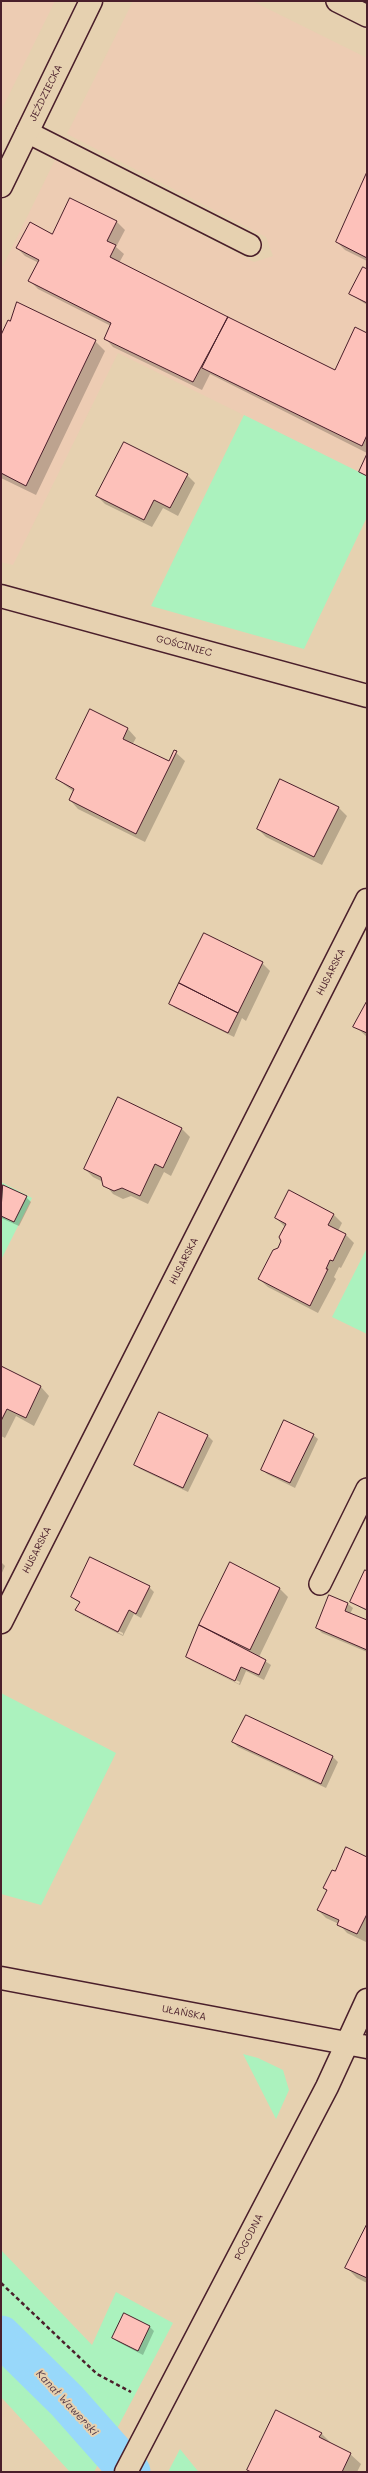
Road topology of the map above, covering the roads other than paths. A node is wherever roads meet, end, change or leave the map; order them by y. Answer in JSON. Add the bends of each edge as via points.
{"nodes":[{"id":1,"x":91,"y":1,"type":"edge"},
{"id":2,"x":337,"y":1,"type":"edge"},
{"id":3,"x":367,"y":16,"type":"edge"},
{"id":4,"x":27,"y":132,"type":"junction"},
{"id":5,"x":1,"y":186,"type":"edge"},
{"id":6,"x":250,"y":245,"type":"dead end"},
{"id":7,"x":1,"y":596,"type":"edge"},
{"id":8,"x":367,"y":696,"type":"edge"},
{"id":9,"x":367,"y":900,"type":"edge"},
{"id":10,"x":367,"y":1489,"type":"edge"},
{"id":11,"x":320,"y":1584,"type":"dead end"},
{"id":12,"x":1,"y":1622,"type":"edge"},
{"id":13,"x":1,"y":1978,"type":"edge"},
{"id":14,"x":367,"y":2000,"type":"edge"},
{"id":15,"x":346,"y":2044,"type":"junction"},
{"id":16,"x":367,"y":2047,"type":"edge"},
{"id":17,"x":126,"y":2472,"type":"edge"}],
"edges":[{"from":1,"to":4,"type":"street","name":"JEŹDZIECKA"},
{"from":2,"to":3,"type":"lane"},
{"from":4,"to":5,"type":"street","name":"JEŹDZIECKA"},
{"from":4,"to":6,"type":"lane"},
{"from":7,"to":8,"type":"street","name":"GOŚCINIEC"},
{"from":9,"to":12,"type":"street","name":"HUSARSKA"},
{"from":10,"to":11,"type":"lane"},
{"from":13,"to":15,"type":"street","name":"UŁAŃSKA"},
{"from":14,"to":15,"type":"street","name":"POGODNA"},
{"from":15,"to":16,"type":"street","name":"UŁAŃSKA"},
{"from":15,"to":17,"type":"street","name":"POGODNA"}]}
